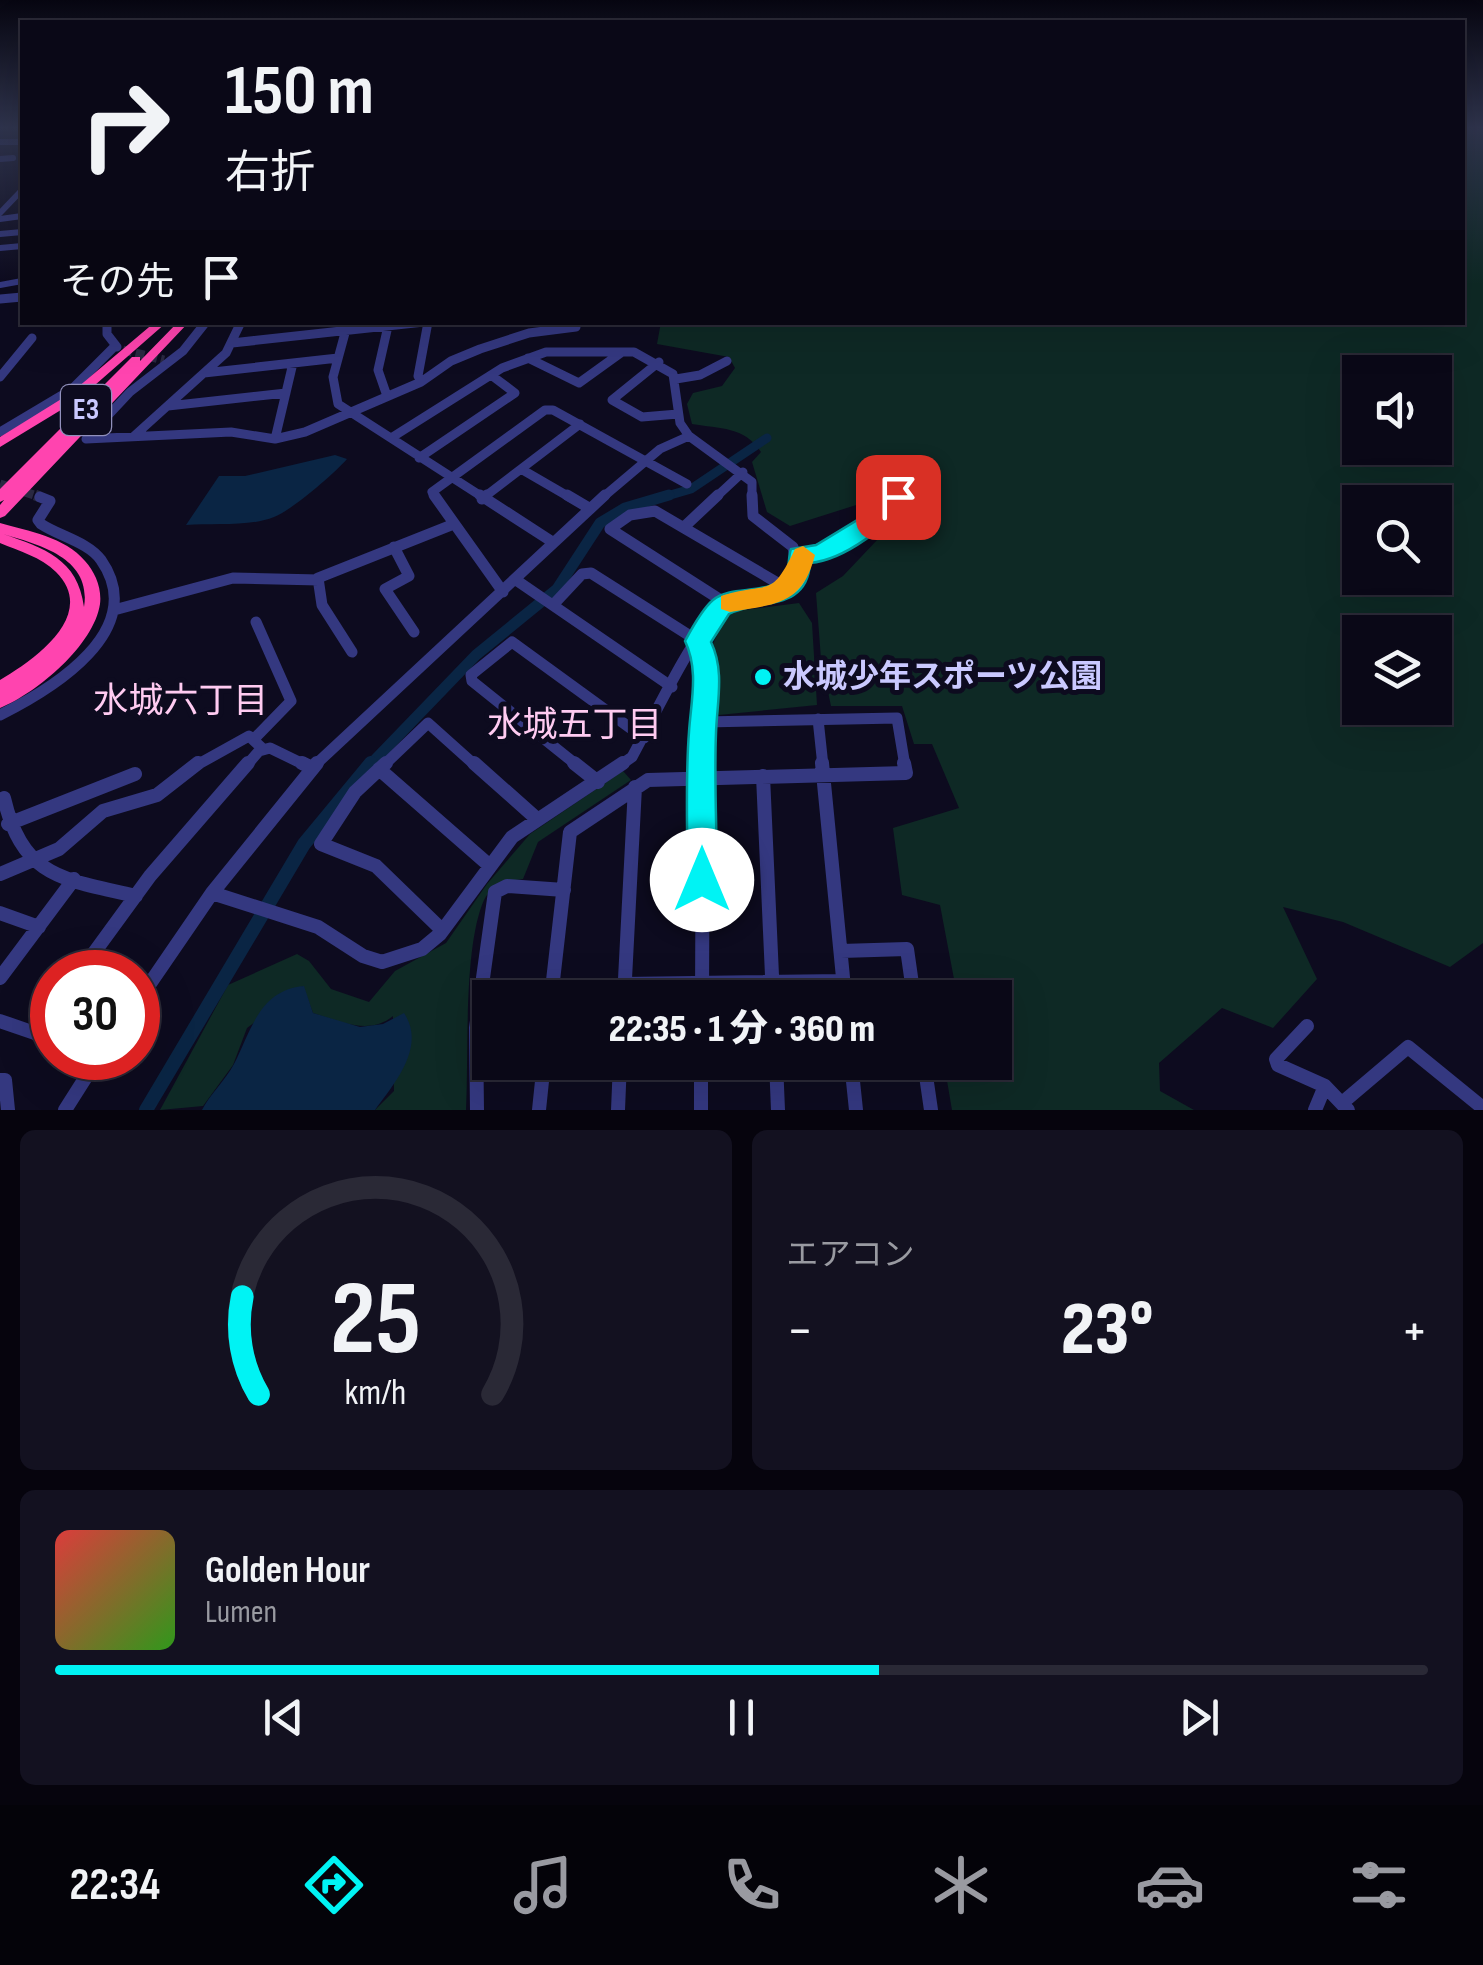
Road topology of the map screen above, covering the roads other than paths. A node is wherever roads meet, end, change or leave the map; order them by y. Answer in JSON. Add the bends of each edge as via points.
{"nodes":[{"id":1,"x":20,"y":192,"type":"edge"},
{"id":2,"x":0,"y":216,"type":"edge"},
{"id":3,"x":107,"y":325,"type":"edge"},
{"id":4,"x":158,"y":325,"type":"edge"},
{"id":5,"x":169,"y":325,"type":"edge"},
{"id":6,"x":181,"y":325,"type":"edge"},
{"id":7,"x":203,"y":325,"type":"edge"},
{"id":8,"x":241,"y":325,"type":"edge"},
{"id":9,"x":398,"y":325,"type":"edge"},
{"id":10,"x":426,"y":325,"type":"edge"},
{"id":11,"x":388,"y":326,"type":"junction"},
{"id":12,"x":347,"y":327,"type":"edge"},
{"id":13,"x":576,"y":327,"type":"dead end"},
{"id":14,"x":528,"y":328,"type":"edge"},
{"id":15,"x":564,"y":328,"type":"junction"},
{"id":16,"x":480,"y":332,"type":"dead end"},
{"id":17,"x":32,"y":338,"type":"dead end"},
{"id":18,"x":232,"y":343,"type":"junction"},
{"id":19,"x":480,"y":349,"type":"junction"},
{"id":20,"x":566,"y":349,"type":"junction"},
{"id":21,"x":623,"y":352,"type":"junction"},
{"id":22,"x":338,"y":358,"type":"junction"},
{"id":23,"x":528,"y":358,"type":"junction"},
{"id":24,"x":728,"y":361,"type":"dead end"},
{"id":25,"x":659,"y":362,"type":"junction"},
{"id":26,"x":293,"y":363,"type":"junction"},
{"id":27,"x":2,"y":372,"type":"edge"},
{"id":28,"x":204,"y":374,"type":"junction"},
{"id":29,"x":490,"y":374,"type":"junction"},
{"id":30,"x":676,"y":380,"type":"junction"},
{"id":31,"x":421,"y":382,"type":"junction"},
{"id":32,"x":286,"y":393,"type":"junction"},
{"id":33,"x":116,"y":394,"type":"joint"},
{"id":34,"x":388,"y":396,"type":"junction"},
{"id":35,"x":168,"y":406,"type":"junction"},
{"id":36,"x":347,"y":412,"type":"junction"},
{"id":37,"x":678,"y":414,"type":"junction"},
{"id":38,"x":580,"y":424,"type":"junction"},
{"id":39,"x":0,"y":432,"type":"edge"},
{"id":40,"x":689,"y":436,"type":"junction"},
{"id":41,"x":133,"y":438,"type":"junction"},
{"id":42,"x":391,"y":438,"type":"junction"},
{"id":43,"x":274,"y":439,"type":"junction"},
{"id":44,"x":0,"y":444,"type":"edge"},
{"id":45,"x":419,"y":458,"type":"junction"},
{"id":46,"x":646,"y":460,"type":"junction"},
{"id":47,"x":522,"y":469,"type":"junction"},
{"id":48,"x":743,"y":472,"type":"junction"},
{"id":49,"x":449,"y":478,"type":"junction"},
{"id":50,"x":687,"y":484,"type":"dead end"},
{"id":51,"x":40,"y":497,"type":"dead end"},
{"id":52,"x":898,"y":497,"type":"dead end"},
{"id":53,"x":482,"y":498,"type":"junction"},
{"id":54,"x":4,"y":507,"type":"edge"},
{"id":55,"x":589,"y":508,"type":"junction"},
{"id":56,"x":454,"y":524,"type":"junction"},
{"id":57,"x":0,"y":526,"type":"edge"},
{"id":58,"x":684,"y":528,"type":"junction"},
{"id":59,"x":0,"y":538,"type":"edge"},
{"id":60,"x":551,"y":541,"type":"junction"},
{"id":61,"x":394,"y":548,"type":"junction"},
{"id":62,"x":800,"y":555,"type":"junction"},
{"id":63,"x":318,"y":580,"type":"junction"},
{"id":64,"x":516,"y":580,"type":"junction"},
{"id":65,"x":788,"y":589,"type":"junction"},
{"id":66,"x":503,"y":592,"type":"junction"},
{"id":67,"x":727,"y":604,"type":"junction"},
{"id":68,"x":552,"y":605,"type":"junction"},
{"id":69,"x":114,"y":610,"type":"junction"},
{"id":70,"x":256,"y":622,"type":"dead end"},
{"id":71,"x":414,"y":632,"type":"dead end"},
{"id":72,"x":698,"y":641,"type":"junction"},
{"id":73,"x":352,"y":652,"type":"dead end"},
{"id":74,"x":672,"y":687,"type":"junction"},
{"id":75,"x":0,"y":688,"type":"edge"},
{"id":76,"x":0,"y":701,"type":"edge"},
{"id":77,"x":0,"y":715,"type":"edge"},
{"id":78,"x":818,"y":719,"type":"junction"},
{"id":79,"x":705,"y":722,"type":"junction"},
{"id":80,"x":644,"y":738,"type":"junction"},
{"id":81,"x":259,"y":744,"type":"junction"},
{"id":82,"x":312,"y":768,"type":"junction"},
{"id":83,"x":378,"y":769,"type":"junction"},
{"id":84,"x":135,"y":774,"type":"dead end"},
{"id":85,"x":824,"y":775,"type":"junction"},
{"id":86,"x":764,"y":776,"type":"junction"},
{"id":87,"x":703,"y":778,"type":"junction"},
{"id":88,"x":598,"y":782,"type":"junction"},
{"id":89,"x":635,"y":787,"type":"junction"},
{"id":90,"x":4,"y":798,"type":"dead end"},
{"id":91,"x":537,"y":819,"type":"junction"},
{"id":92,"x":8,"y":824,"type":"junction"},
{"id":93,"x":32,"y":864,"type":"junction"},
{"id":94,"x":490,"y":866,"type":"junction"},
{"id":95,"x":0,"y":874,"type":"edge"},
{"id":96,"x":74,"y":880,"type":"junction"},
{"id":97,"x":564,"y":890,"type":"junction"},
{"id":98,"x":212,"y":893,"type":"junction"},
{"id":99,"x":136,"y":896,"type":"junction"},
{"id":100,"x":0,"y":913,"type":"edge"},
{"id":101,"x":39,"y":927,"type":"junction"},
{"id":102,"x":442,"y":930,"type":"junction"},
{"id":103,"x":96,"y":950,"type":"edge"},
{"id":104,"x":840,"y":951,"type":"junction"},
{"id":105,"x":160,"y":969,"type":"edge"},
{"id":106,"x":0,"y":978,"type":"edge"},
{"id":107,"x":553,"y":980,"type":"edge"},
{"id":108,"x":626,"y":980,"type":"edge"},
{"id":109,"x":702,"y":980,"type":"edge"},
{"id":110,"x":773,"y":980,"type":"edge"},
{"id":111,"x":843,"y":980,"type":"edge"},
{"id":112,"x":911,"y":980,"type":"edge"},
{"id":113,"x":0,"y":1021,"type":"edge"},
{"id":114,"x":1307,"y":1026,"type":"dead end"},
{"id":115,"x":30,"y":1032,"type":"edge"},
{"id":116,"x":0,"y":1080,"type":"edge"},
{"id":117,"x":84,"y":1080,"type":"edge"},
{"id":118,"x":542,"y":1080,"type":"edge"},
{"id":119,"x":619,"y":1080,"type":"edge"},
{"id":120,"x":702,"y":1080,"type":"edge"},
{"id":121,"x":777,"y":1080,"type":"edge"},
{"id":122,"x":853,"y":1080,"type":"edge"},
{"id":123,"x":926,"y":1080,"type":"edge"},
{"id":124,"x":1325,"y":1086,"type":"junction"},
{"id":125,"x":1346,"y":1106,"type":"edge"},
{"id":126,"x":1483,"y":1108,"type":"edge"},
{"id":127,"x":8,"y":1110,"type":"edge"},
{"id":128,"x":65,"y":1110,"type":"edge"},
{"id":129,"x":477,"y":1110,"type":"edge"},
{"id":130,"x":539,"y":1110,"type":"edge"},
{"id":131,"x":618,"y":1110,"type":"edge"},
{"id":132,"x":701,"y":1110,"type":"edge"},
{"id":133,"x":778,"y":1110,"type":"edge"},
{"id":134,"x":856,"y":1110,"type":"edge"},
{"id":135,"x":930,"y":1110,"type":"edge"},
{"id":136,"x":1315,"y":1110,"type":"edge"}],
"edges":[{"from":1,"to":2,"type":"street"},
{"from":3,"to":39,"type":"street","via":[[119,348],[72,389]]},
{"from":4,"to":44,"type":"highway","via":[[75,396]]},
{"from":5,"to":54,"type":"highway","number":"E3"},
{"from":6,"to":33,"type":"highway","number":"E3"},
{"from":7,"to":41,"type":"street","via":[[86,439]]},
{"from":8,"to":18,"type":"street"},
{"from":9,"to":11,"type":"street"},
{"from":10,"to":31,"type":"street"},
{"from":11,"to":12,"type":"street"},
{"from":11,"to":34,"type":"street","via":[[378,370]]},
{"from":12,"to":18,"type":"street"},
{"from":12,"to":22,"type":"street"},
{"from":13,"to":15,"type":"street"},
{"from":14,"to":15,"type":"street"},
{"from":14,"to":19,"type":"street"},
{"from":15,"to":20,"type":"street"},
{"from":16,"to":19,"type":"street"},
{"from":17,"to":27,"type":"street"},
{"from":18,"to":28,"type":"street"},
{"from":19,"to":31,"type":"street"},
{"from":20,"to":21,"type":"street"},
{"from":20,"to":23,"type":"street"},
{"from":21,"to":23,"type":"street","via":[[579,383]]},
{"from":21,"to":25,"type":"street"},
{"from":22,"to":26,"type":"street"},
{"from":22,"to":36,"type":"street","via":[[333,395]]},
{"from":23,"to":29,"type":"street"},
{"from":24,"to":30,"type":"street"},
{"from":25,"to":30,"type":"street"},
{"from":25,"to":37,"type":"street","via":[[612,400],[642,417]]},
{"from":26,"to":28,"type":"street"},
{"from":26,"to":32,"type":"street"},
{"from":28,"to":35,"type":"street"},
{"from":29,"to":42,"type":"street"},
{"from":29,"to":45,"type":"street","via":[[515,393]]},
{"from":30,"to":37,"type":"street"},
{"from":31,"to":34,"type":"street"},
{"from":32,"to":35,"type":"street"},
{"from":32,"to":43,"type":"street"},
{"from":33,"to":54,"type":"highway"},
{"from":34,"to":36,"type":"street"},
{"from":35,"to":41,"type":"street"},
{"from":36,"to":42,"type":"street"},
{"from":36,"to":43,"type":"street"},
{"from":37,"to":40,"type":"street"},
{"from":38,"to":46,"type":"street"},
{"from":38,"to":47,"type":"street"},
{"from":38,"to":49,"type":"street","via":[[545,410]]},
{"from":40,"to":46,"type":"street"},
{"from":40,"to":48,"type":"street"},
{"from":41,"to":43,"type":"street","via":[[230,432]]},
{"from":42,"to":45,"type":"street"},
{"from":45,"to":49,"type":"street"},
{"from":46,"to":50,"type":"street"},
{"from":46,"to":55,"type":"street"},
{"from":47,"to":53,"type":"street"},
{"from":47,"to":55,"type":"street"},
{"from":48,"to":58,"type":"street"},
{"from":48,"to":62,"type":"street","via":[[752,482],[753,516]]},
{"from":49,"to":53,"type":"street"},
{"from":49,"to":56,"type":"street","via":[[432,492]]},
{"from":51,"to":69,"type":"street","via":[[50,501],[41,524],[91,550],[104,565]]},
{"from":52,"to":62,"type":"street","via":[[884,514],[820,553]]},
{"from":53,"to":60,"type":"street"},
{"from":54,"to":57,"type":"highway"},
{"from":55,"to":60,"type":"street"},
{"from":56,"to":61,"type":"street"},
{"from":56,"to":66,"type":"street"},
{"from":57,"to":76,"type":"highway","via":[[64,551],[85,570],[92,588],[90,609],[70,646]]},
{"from":58,"to":65,"type":"street"},
{"from":58,"to":67,"type":"street","via":[[652,511],[630,515],[610,531]]},
{"from":59,"to":75,"type":"highway","via":[[56,560],[72,577],[78,597],[58,644]]},
{"from":60,"to":64,"type":"street"},
{"from":61,"to":63,"type":"street"},
{"from":61,"to":71,"type":"street","via":[[410,571],[386,589]]},
{"from":62,"to":65,"type":"street"},
{"from":63,"to":69,"type":"street","via":[[293,586],[257,575],[227,578]]},
{"from":63,"to":73,"type":"street","via":[[322,605]]},
{"from":64,"to":66,"type":"street"},
{"from":64,"to":68,"type":"street"},
{"from":65,"to":67,"type":"street"},
{"from":66,"to":82,"type":"street"},
{"from":67,"to":72,"type":"street"},
{"from":68,"to":72,"type":"street","via":[[590,573]]},
{"from":68,"to":74,"type":"street"},
{"from":69,"to":77,"type":"street","via":[[72,672]]},
{"from":70,"to":81,"type":"street","via":[[291,701]]},
{"from":72,"to":74,"type":"street"},
{"from":72,"to":79,"type":"street"},
{"from":74,"to":80,"type":"street"},
{"from":78,"to":79,"type":"street"},
{"from":78,"to":85,"type":"street"},
{"from":78,"to":85,"type":"street","via":[[897,718],[906,773]]},
{"from":79,"to":87,"type":"street"},
{"from":80,"to":88,"type":"street"},
{"from":80,"to":88,"type":"street","via":[[512,642],[470,675]]},
{"from":81,"to":82,"type":"street"},
{"from":81,"to":93,"type":"street","via":[[249,736],[203,759],[157,796],[103,811]]},
{"from":81,"to":99,"type":"street"},
{"from":82,"to":98,"type":"street"},
{"from":83,"to":91,"type":"street","via":[[428,723]]},
{"from":83,"to":94,"type":"street"},
{"from":83,"to":102,"type":"street","via":[[321,844],[376,866]]},
{"from":84,"to":92,"type":"street"},
{"from":85,"to":86,"type":"street"},
{"from":85,"to":104,"type":"street"},
{"from":86,"to":87,"type":"street"},
{"from":86,"to":110,"type":"street"},
{"from":87,"to":89,"type":"street","via":[[648,780]]},
{"from":87,"to":109,"type":"street"},
{"from":88,"to":91,"type":"street"},
{"from":89,"to":97,"type":"street","via":[[570,832]]},
{"from":89,"to":108,"type":"street"},
{"from":90,"to":92,"type":"street"},
{"from":91,"to":94,"type":"street"},
{"from":92,"to":93,"type":"street"},
{"from":93,"to":95,"type":"street"},
{"from":93,"to":96,"type":"street"},
{"from":94,"to":102,"type":"street"},
{"from":96,"to":99,"type":"street"},
{"from":96,"to":101,"type":"street"},
{"from":97,"to":107,"type":"street"},
{"from":97,"to":129,"type":"street","via":[[507,886],[494,892],[480,981]]},
{"from":98,"to":102,"type":"street","via":[[318,926],[382,962],[422,949]]},
{"from":98,"to":105,"type":"street"},
{"from":99,"to":103,"type":"street"},
{"from":100,"to":101,"type":"street"},
{"from":101,"to":106,"type":"street"},
{"from":104,"to":111,"type":"street"},
{"from":104,"to":112,"type":"street","via":[[907,949]]},
{"from":113,"to":115,"type":"street"},
{"from":114,"to":124,"type":"street","via":[[1276,1060]]},
{"from":116,"to":127,"type":"street"},
{"from":117,"to":128,"type":"street"},
{"from":118,"to":130,"type":"street"},
{"from":119,"to":131,"type":"street"},
{"from":120,"to":132,"type":"street"},
{"from":121,"to":133,"type":"street"},
{"from":122,"to":134,"type":"street"},
{"from":123,"to":135,"type":"street"},
{"from":124,"to":125,"type":"street"},
{"from":124,"to":136,"type":"street"},
{"from":125,"to":126,"type":"street","via":[[1408,1047]]}]}
